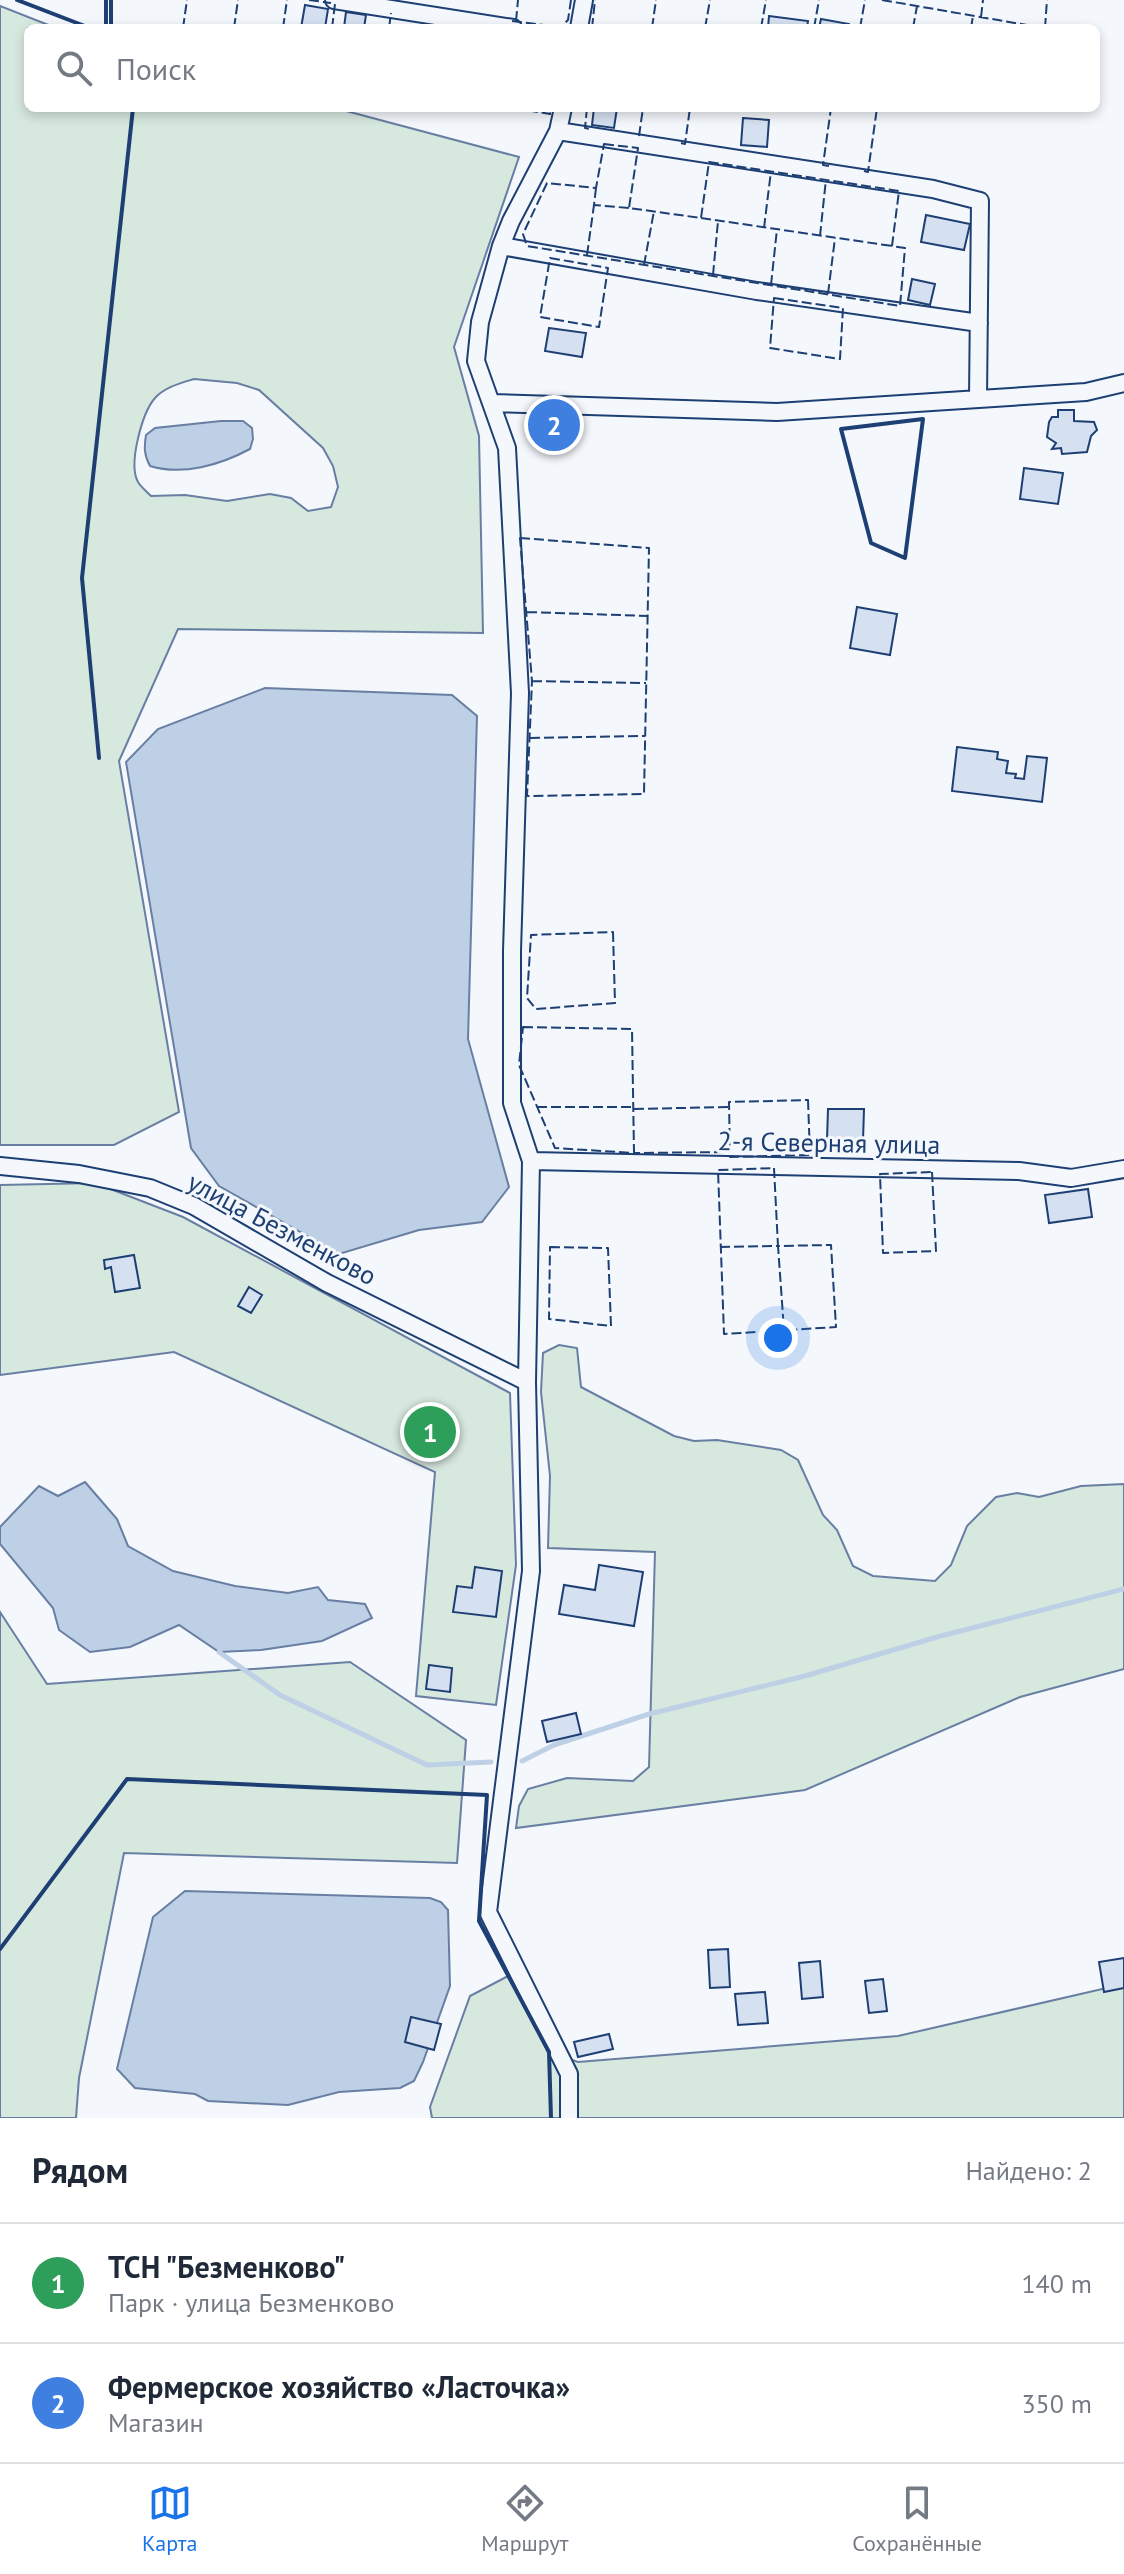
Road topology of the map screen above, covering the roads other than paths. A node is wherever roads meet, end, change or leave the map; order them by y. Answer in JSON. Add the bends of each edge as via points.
{"nodes":[{"id":1,"x":334,"y":0,"type":"edge"},
{"id":2,"x":584,"y":0,"type":"edge"},
{"id":3,"x":487,"y":24,"type":"edge"},
{"id":4,"x":580,"y":24,"type":"edge"},
{"id":5,"x":562,"y":112,"type":"edge"},
{"id":6,"x":558,"y":131,"type":"junction"},
{"id":7,"x":501,"y":246,"type":"junction"},
{"id":8,"x":979,"y":323,"type":"junction"},
{"id":9,"x":1124,"y":383,"type":"edge"},
{"id":10,"x":978,"y":399,"type":"junction"},
{"id":11,"x":492,"y":403,"type":"junction"},
{"id":12,"x":531,"y":1161,"type":"junction"},
{"id":13,"x":0,"y":1166,"type":"edge"},
{"id":14,"x":1124,"y":1169,"type":"edge"},
{"id":15,"x":527,"y":1382,"type":"junction"},
{"id":16,"x":569,"y":2118,"type":"edge"}],
"edges":[{"from":1,"to":3,"type":"street"},
{"from":2,"to":4,"type":"street"},
{"from":5,"to":6,"type":"street"},
{"from":6,"to":7,"type":"street"},
{"from":6,"to":8,"type":"street","via":[[933,189],[980,201]]},
{"from":7,"to":8,"type":"street"},
{"from":7,"to":11,"type":"street","via":[[480,322],[476,361]]},
{"from":8,"to":10,"type":"street"},
{"from":9,"to":10,"type":"street","via":[[1086,392]]},
{"from":10,"to":11,"type":"street","via":[[777,412]]},
{"from":11,"to":12,"type":"street","via":[[507,448],[520,693],[512,1103]]},
{"from":12,"to":14,"type":"street","name":"2-я Северная улица","via":[[1019,1171],[1071,1178]]},
{"from":12,"to":15,"type":"street"},
{"from":13,"to":15,"type":"street","name":"улица Безменково","via":[[150,1188],[194,1206],[327,1283]]},
{"from":15,"to":16,"type":"street","via":[[531,1571],[488,1912],[569,2074]]}]}
